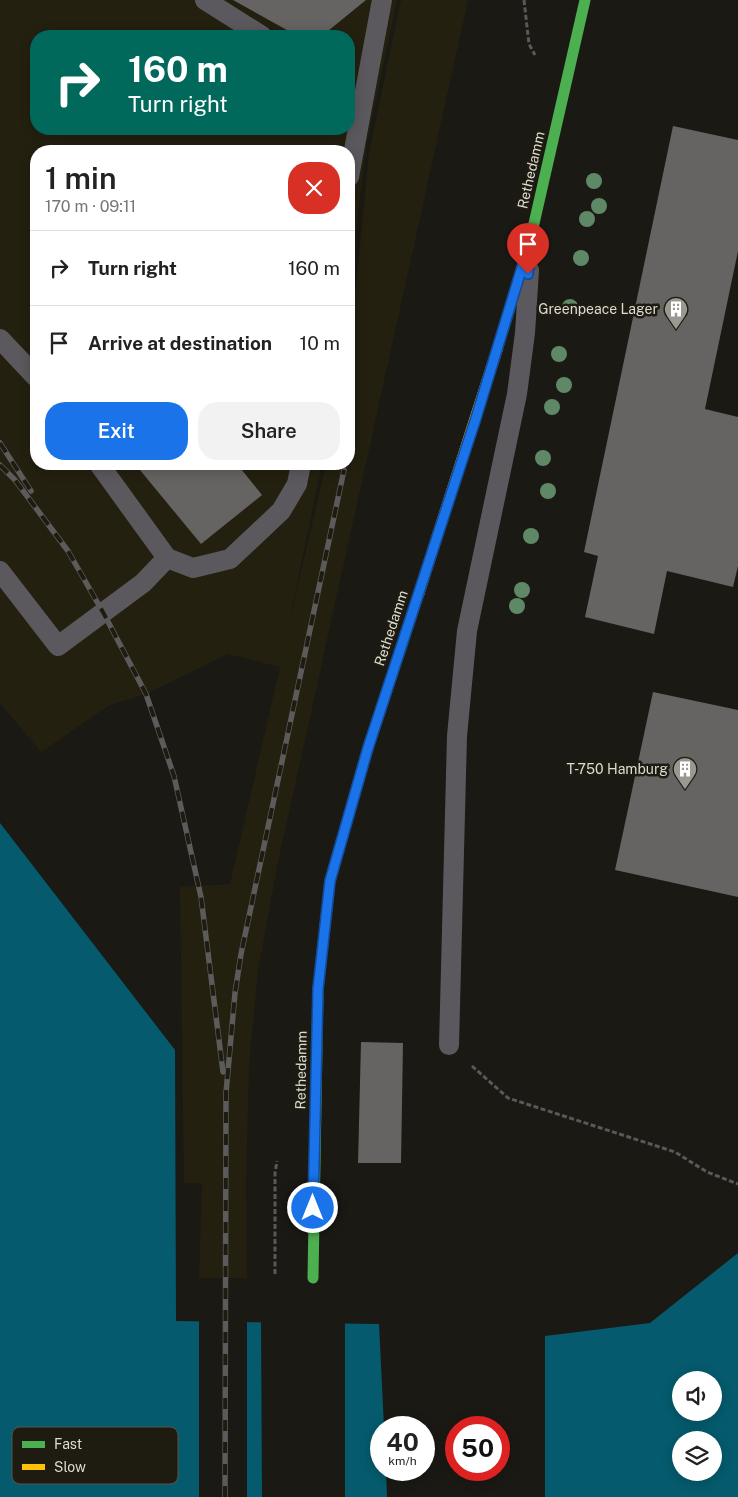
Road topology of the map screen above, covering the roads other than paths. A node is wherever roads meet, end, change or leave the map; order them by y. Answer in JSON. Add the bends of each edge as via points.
{"nodes":[{"id":1,"x":206,"y":0,"type":"edge"},
{"id":2,"x":382,"y":0,"type":"edge"},
{"id":3,"x":585,"y":0,"type":"edge"},
{"id":4,"x":253,"y":30,"type":"edge"},
{"id":5,"x":355,"y":96,"type":"edge"},
{"id":6,"x":530,"y":241,"type":"junction"},
{"id":7,"x":0,"y":339,"type":"edge"},
{"id":8,"x":30,"y":371,"type":"edge"},
{"id":9,"x":103,"y":470,"type":"edge"},
{"id":10,"x":300,"y":470,"type":"edge"},
{"id":11,"x":167,"y":558,"type":"junction"},
{"id":12,"x":0,"y":571,"type":"edge"},
{"id":13,"x":449,"y":1045,"type":"road end"},
{"id":14,"x":313,"y":1278,"type":"dead end"}],
"edges":[{"from":1,"to":4,"type":"lane"},
{"from":2,"to":5,"type":"lane"},
{"from":3,"to":6,"type":"main road","name":"Rethedamm"},
{"from":6,"to":13,"type":"lane","via":[[526,332],[517,394],[467,631],[457,736]]},
{"from":6,"to":14,"type":"main road","name":"Rethedamm","via":[[365,756],[330,881],[318,989]]},
{"from":7,"to":8,"type":"lane"},
{"from":9,"to":11,"type":"lane"},
{"from":10,"to":11,"type":"lane","via":[[297,484],[281,511],[230,559],[193,568]]},
{"from":11,"to":12,"type":"lane","via":[[143,583],[58,646]]}]}
